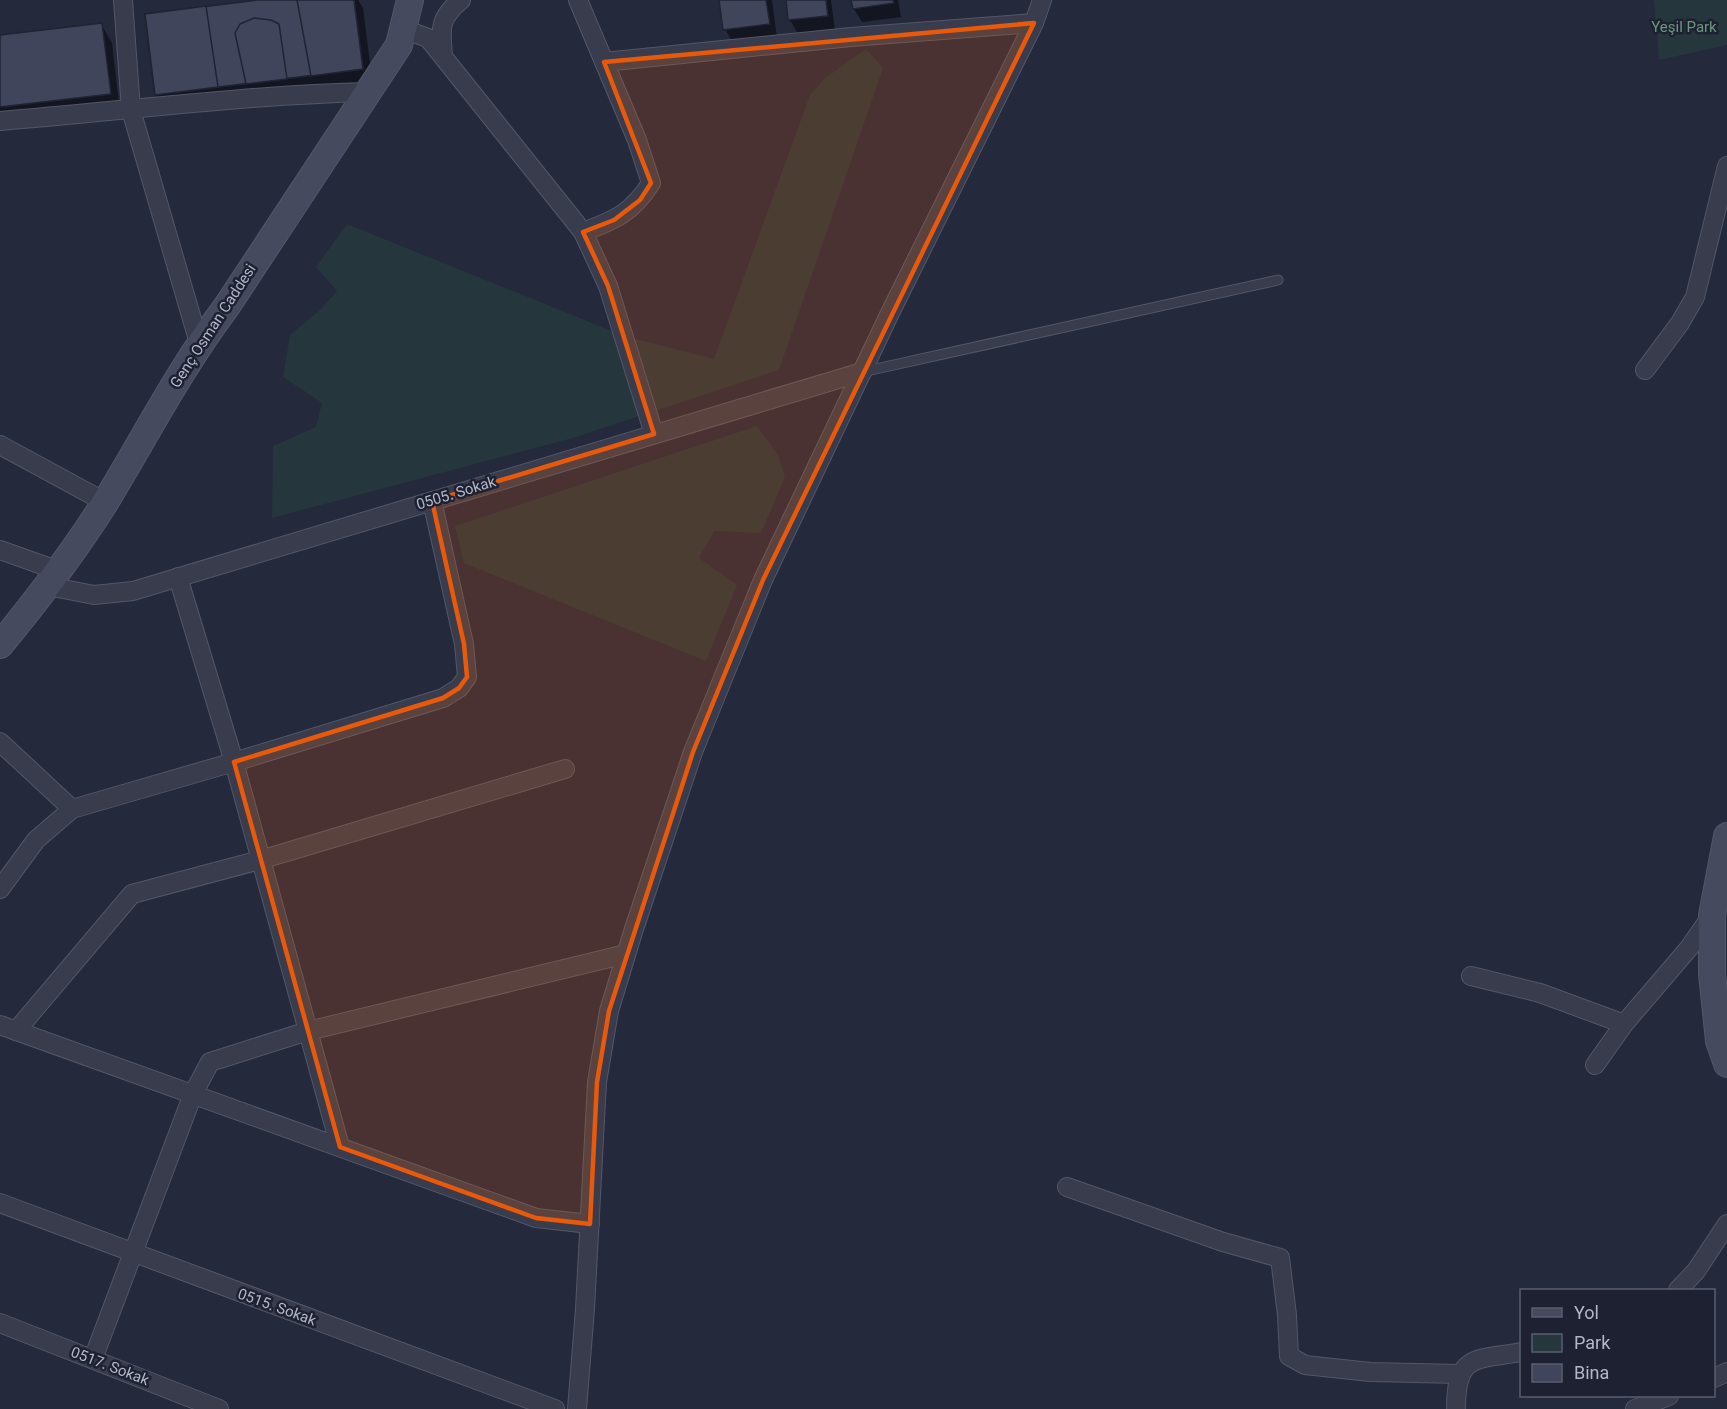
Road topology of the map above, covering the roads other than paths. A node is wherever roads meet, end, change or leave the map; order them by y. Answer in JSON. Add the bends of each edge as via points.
{"nodes":[{"id":1,"x":123,"y":0,"type":"edge"},
{"id":2,"x":410,"y":0,"type":"edge"},
{"id":3,"x":461,"y":0,"type":"edge"},
{"id":4,"x":578,"y":0,"type":"edge"},
{"id":5,"x":1042,"y":0,"type":"edge"},
{"id":6,"x":1034,"y":23,"type":"junction"},
{"id":7,"x":404,"y":30,"type":"junction"},
{"id":8,"x":443,"y":56,"type":"junction"},
{"id":9,"x":604,"y":62,"type":"junction"},
{"id":10,"x":369,"y":92,"type":"junction"},
{"id":11,"x":131,"y":110,"type":"junction"},
{"id":12,"x":0,"y":121,"type":"edge"},
{"id":13,"x":1727,"y":166,"type":"edge"},
{"id":14,"x":583,"y":232,"type":"junction"},
{"id":15,"x":1278,"y":280,"type":"dead end"},
{"id":16,"x":199,"y":343,"type":"junction"},
{"id":17,"x":1645,"y":370,"type":"dead end"},
{"id":18,"x":862,"y":372,"type":"junction"},
{"id":19,"x":654,"y":434,"type":"junction"},
{"id":20,"x":0,"y":445,"type":"edge"},
{"id":21,"x":432,"y":501,"type":"junction"},
{"id":22,"x":105,"y":502,"type":"junction"},
{"id":23,"x":0,"y":550,"type":"edge"},
{"id":24,"x":178,"y":577,"type":"junction"},
{"id":25,"x":53,"y":579,"type":"junction"},
{"id":26,"x":0,"y":645,"type":"edge"},
{"id":27,"x":0,"y":742,"type":"edge"},
{"id":28,"x":234,"y":762,"type":"junction"},
{"id":29,"x":565,"y":769,"type":"dead end"},
{"id":30,"x":72,"y":809,"type":"junction"},
{"id":31,"x":1727,"y":836,"type":"edge"},
{"id":32,"x":260,"y":860,"type":"junction"},
{"id":33,"x":1724,"y":869,"type":"edge"},
{"id":34,"x":0,"y":889,"type":"edge"},
{"id":35,"x":1712,"y":915,"type":"junction"},
{"id":36,"x":626,"y":954,"type":"junction"},
{"id":37,"x":1471,"y":976,"type":"dead end"},
{"id":38,"x":1624,"y":1024,"type":"junction"},
{"id":39,"x":8,"y":1028,"type":"edge"},
{"id":40,"x":308,"y":1031,"type":"junction"},
{"id":41,"x":1727,"y":1064,"type":"edge"},
{"id":42,"x":1595,"y":1065,"type":"dead end"},
{"id":43,"x":193,"y":1094,"type":"junction"},
{"id":44,"x":340,"y":1147,"type":"junction"},
{"id":45,"x":1067,"y":1187,"type":"dead end"},
{"id":46,"x":0,"y":1203,"type":"edge"},
{"id":47,"x":590,"y":1224,"type":"junction"},
{"id":48,"x":1727,"y":1224,"type":"edge"},
{"id":49,"x":132,"y":1254,"type":"junction"},
{"id":50,"x":1679,"y":1289,"type":"edge"},
{"id":51,"x":0,"y":1323,"type":"edge"},
{"id":52,"x":1520,"y":1352,"type":"edge"},
{"id":53,"x":93,"y":1359,"type":"junction"},
{"id":54,"x":1459,"y":1374,"type":"junction"},
{"id":55,"x":1664,"y":1397,"type":"edge"},
{"id":56,"x":219,"y":1409,"type":"edge"},
{"id":57,"x":555,"y":1409,"type":"edge"},
{"id":58,"x":577,"y":1409,"type":"edge"},
{"id":59,"x":1456,"y":1409,"type":"edge"},
{"id":60,"x":1635,"y":1409,"type":"edge"}],
"edges":[{"from":1,"to":11,"type":"street"},
{"from":2,"to":7,"type":"street","name":"Genç Osman Caddesi"},
{"from":3,"to":8,"type":"street","via":[[451,8],[441,27]]},
{"from":4,"to":9,"type":"street"},
{"from":5,"to":6,"type":"street"},
{"from":6,"to":9,"type":"street"},
{"from":6,"to":18,"type":"street"},
{"from":7,"to":8,"type":"street","via":[[428,38]]},
{"from":7,"to":10,"type":"street","name":"Genç Osman Caddesi","via":[[399,45]]},
{"from":8,"to":14,"type":"street"},
{"from":9,"to":14,"type":"street","via":[[638,140],[651,183],[640,200],[614,220]]},
{"from":10,"to":11,"type":"street","via":[[290,94]]},
{"from":10,"to":16,"type":"street","name":"Genç Osman Caddesi"},
{"from":11,"to":12,"type":"street"},
{"from":11,"to":16,"type":"street"},
{"from":13,"to":17,"type":"street","via":[[1695,297]]},
{"from":14,"to":19,"type":"street","via":[[608,286]]},
{"from":15,"to":18,"type":"lane"},
{"from":16,"to":22,"type":"street","name":"Genç Osman Caddesi"},
{"from":18,"to":19,"type":"street","name":"0505. Sokak"},
{"from":18,"to":36,"type":"street","via":[[763,580],[693,752]]},
{"from":19,"to":21,"type":"street","name":"0505. Sokak"},
{"from":20,"to":22,"type":"street"},
{"from":21,"to":24,"type":"street","name":"0505. Sokak"},
{"from":21,"to":28,"type":"street","via":[[464,644],[467,677],[459,688],[444,698]]},
{"from":22,"to":25,"type":"street","name":"Genç Osman Caddesi"},
{"from":23,"to":25,"type":"street","name":"0505. Sokak"},
{"from":24,"to":25,"type":"street","name":"0505. Sokak","via":[[133,591],[94,595]]},
{"from":24,"to":28,"type":"street"},
{"from":25,"to":26,"type":"street","name":"Genç Osman Caddesi"},
{"from":27,"to":30,"type":"street"},
{"from":28,"to":30,"type":"street"},
{"from":28,"to":32,"type":"street"},
{"from":29,"to":32,"type":"street"},
{"from":30,"to":34,"type":"street","via":[[36,840]]},
{"from":31,"to":33,"type":"street"},
{"from":32,"to":39,"type":"street","via":[[132,894]]},
{"from":32,"to":40,"type":"street"},
{"from":33,"to":35,"type":"street"},
{"from":35,"to":38,"type":"street"},
{"from":35,"to":41,"type":"street","via":[[1712,974],[1719,1041]]},
{"from":36,"to":40,"type":"street"},
{"from":36,"to":47,"type":"street","via":[[609,1011],[597,1082]]},
{"from":37,"to":38,"type":"street","via":[[1540,993]]},
{"from":38,"to":42,"type":"street"},
{"from":39,"to":43,"type":"street"},
{"from":40,"to":43,"type":"street","via":[[210,1062]]},
{"from":40,"to":44,"type":"street"},
{"from":43,"to":44,"type":"street"},
{"from":43,"to":49,"type":"street"},
{"from":44,"to":47,"type":"street","via":[[536,1218]]},
{"from":45,"to":54,"type":"street","via":[[1280,1258],[1289,1356],[1305,1365],[1370,1372]]},
{"from":46,"to":49,"type":"street","name":"0515. Sokak"},
{"from":47,"to":58,"type":"street"},
{"from":48,"to":50,"type":"street"},
{"from":49,"to":53,"type":"street"},
{"from":49,"to":57,"type":"street","name":"0515. Sokak"},
{"from":51,"to":53,"type":"street","name":"0517. Sokak"},
{"from":52,"to":54,"type":"street","via":[[1474,1360]]},
{"from":53,"to":56,"type":"street","name":"0517. Sokak"},
{"from":54,"to":59,"type":"street"},
{"from":55,"to":60,"type":"street"}]}
